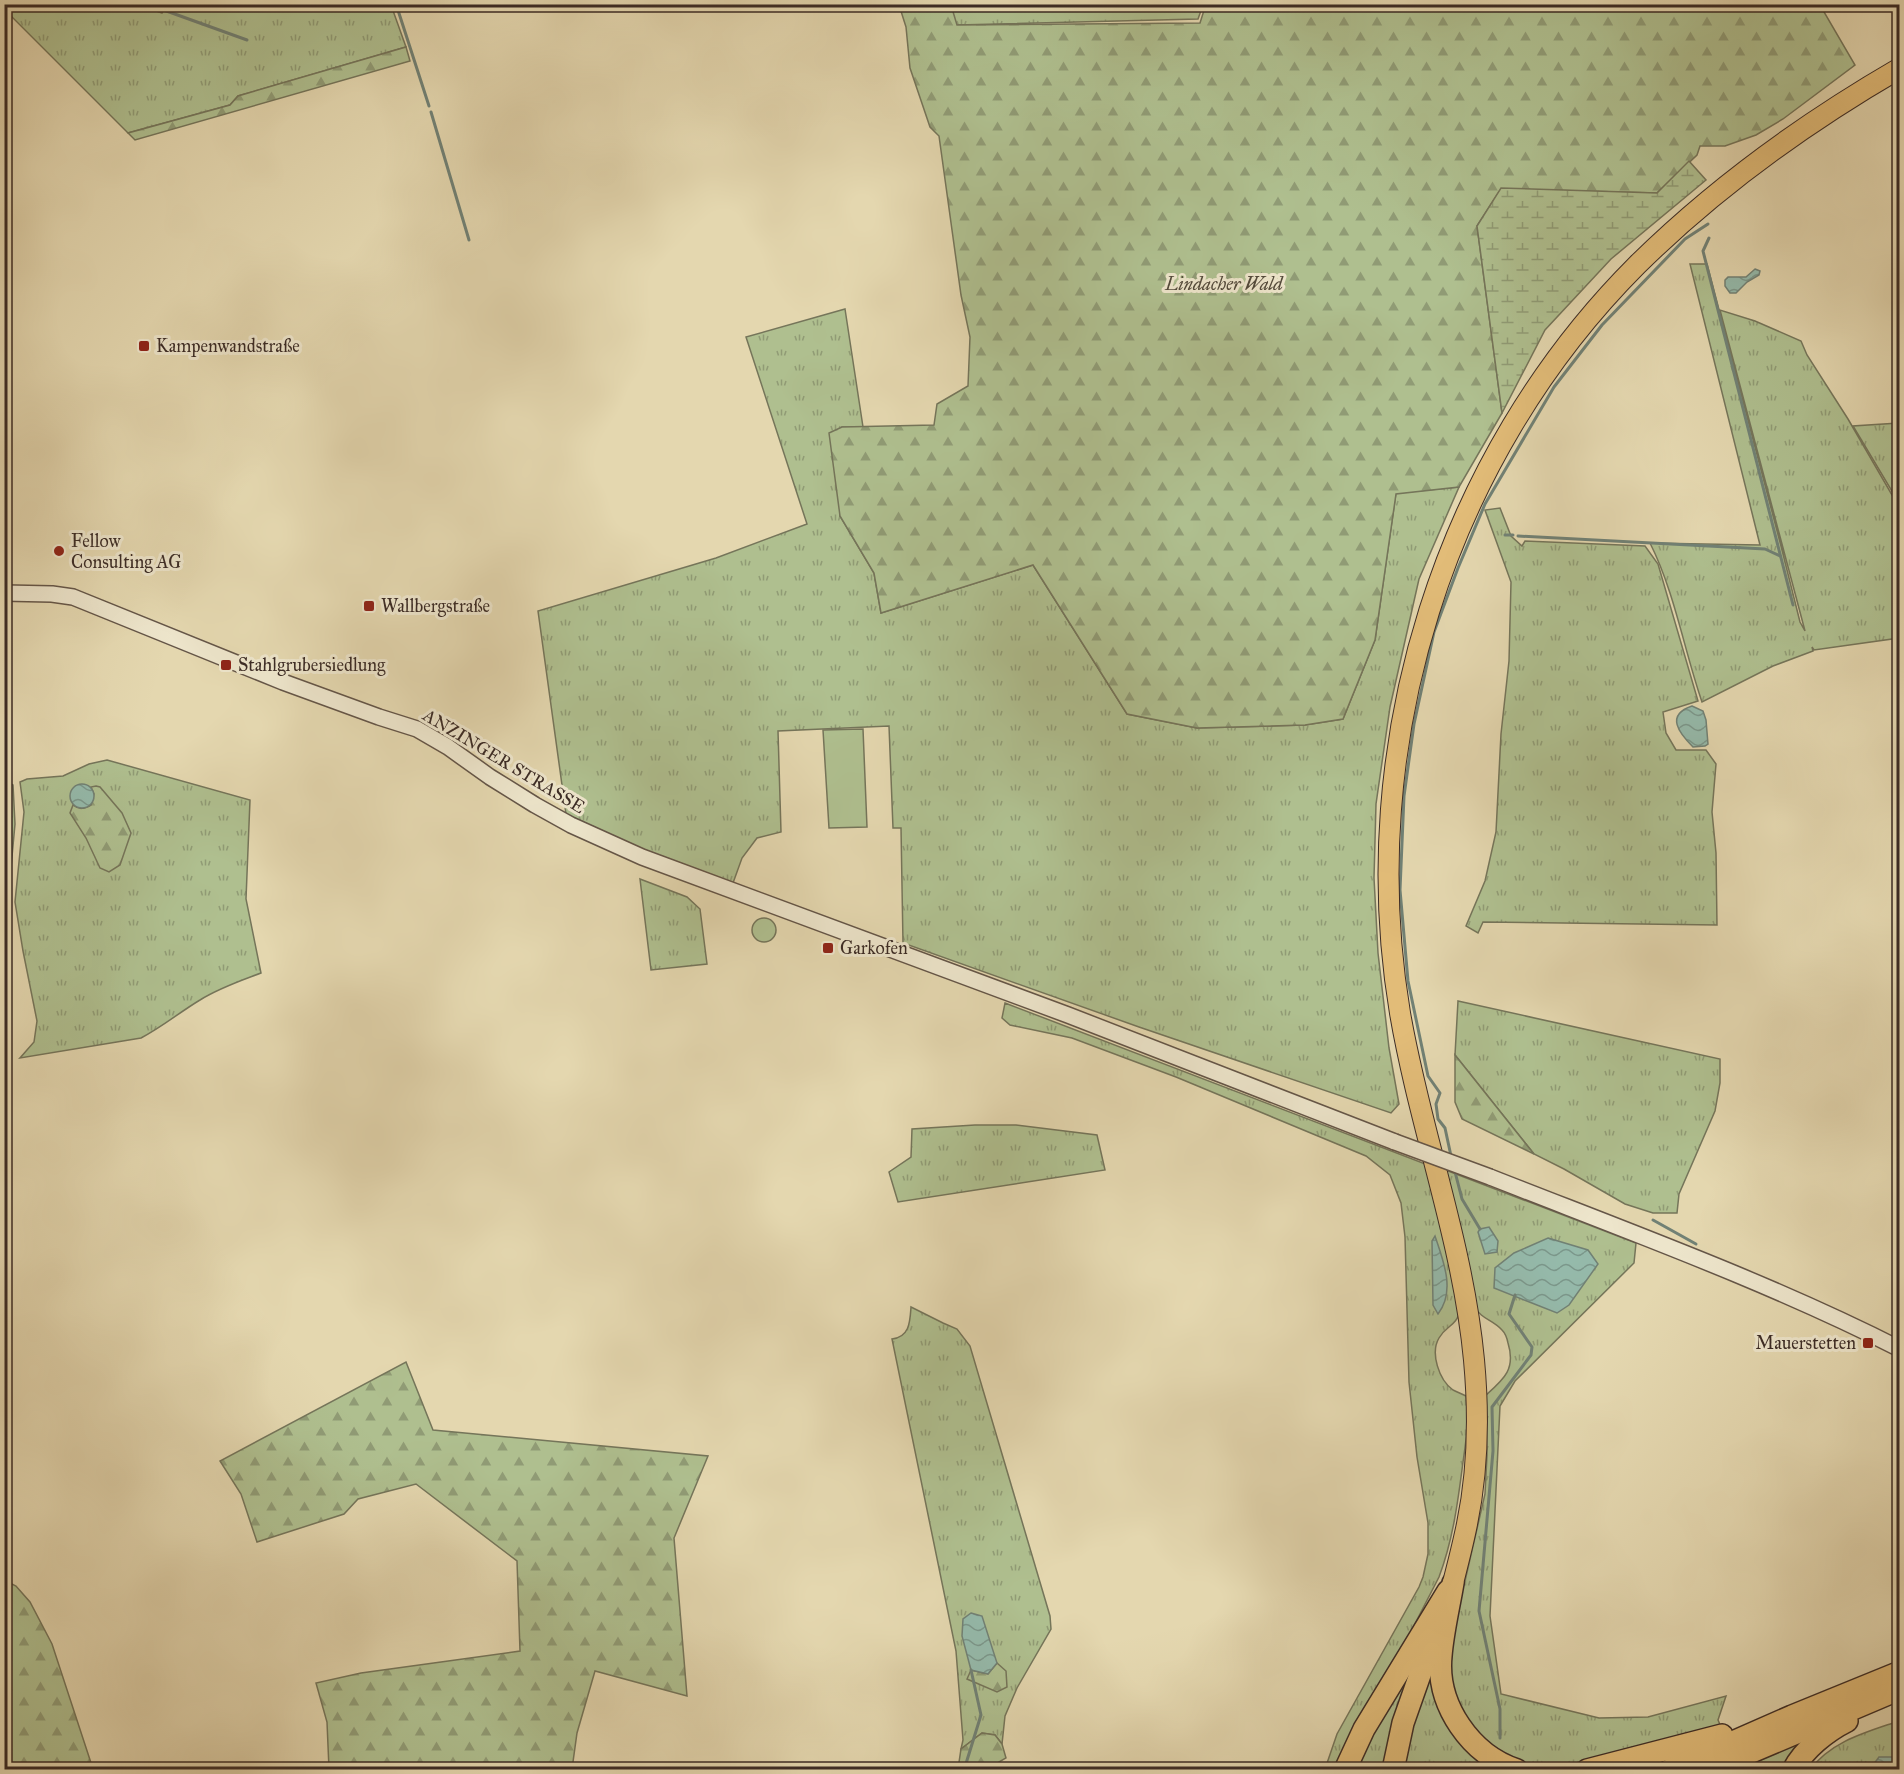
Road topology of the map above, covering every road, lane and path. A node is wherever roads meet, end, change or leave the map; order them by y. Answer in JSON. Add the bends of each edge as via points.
{"nodes":[{"id":1,"x":1899,"y":68,"type":"edge"},
{"id":2,"x":4,"y":593,"type":"edge"},
{"id":3,"x":1899,"y":1349,"type":"edge"},
{"id":4,"x":1453,"y":1583,"type":"junction"},
{"id":5,"x":1899,"y":1672,"type":"edge"},
{"id":6,"x":1891,"y":1692,"type":"edge"},
{"id":7,"x":1792,"y":1716,"type":"junction"},
{"id":8,"x":1345,"y":1770,"type":"edge"},
{"id":9,"x":1393,"y":1770,"type":"edge"},
{"id":10,"x":1517,"y":1770,"type":"edge"},
{"id":11,"x":1587,"y":1770,"type":"edge"},
{"id":12,"x":1669,"y":1770,"type":"edge"},
{"id":13,"x":1709,"y":1770,"type":"edge"},
{"id":14,"x":1793,"y":1770,"type":"edge"}],
"edges":[{"from":1,"to":4,"type":"highway","via":[[1826,114],[1722,189],[1635,267],[1598,308],[1540,385],[1489,469],[1428,615],[1406,701],[1395,766],[1389,913],[1401,1020],[1453,1236],[1473,1356],[1474,1473]]},
{"from":2,"to":3,"type":"street","name":"ANZINGER STRASSE","bridge":true,"via":[[73,597],[283,682],[417,729],[570,825],[642,857],[1490,1177],[1701,1260]]},
{"from":4,"to":8,"type":"highway","via":[[1364,1729]]},
{"from":4,"to":9,"type":"highway","via":[[1403,1723]]},
{"from":4,"to":10,"type":"highway","via":[[1440,1657],[1445,1695],[1453,1715],[1477,1746]]},
{"from":5,"to":7,"type":"highway"},
{"from":6,"to":13,"type":"highway"},
{"from":6,"to":14,"type":"highway","via":[[1863,1713],[1833,1728]]},
{"from":7,"to":11,"type":"highway","via":[[1772,1718]]},
{"from":7,"to":12,"type":"highway"}]}
